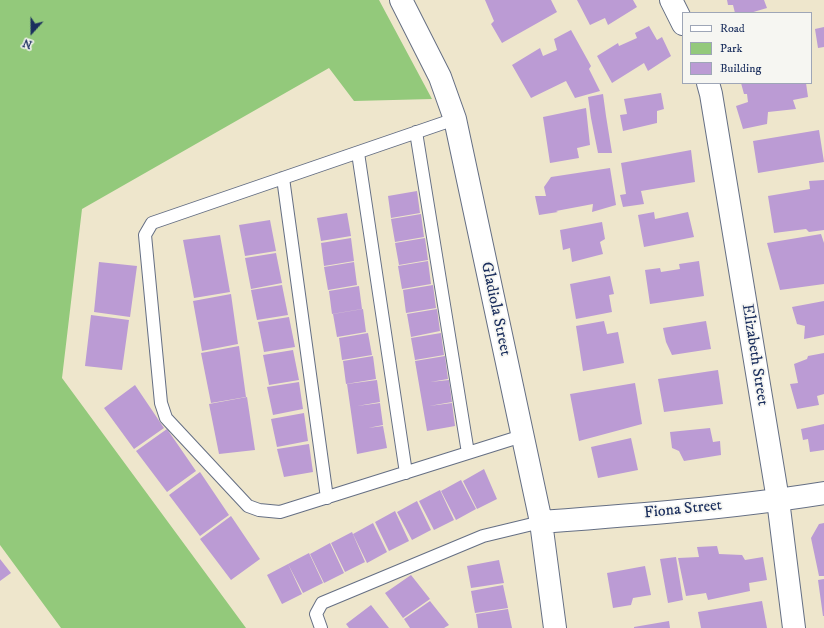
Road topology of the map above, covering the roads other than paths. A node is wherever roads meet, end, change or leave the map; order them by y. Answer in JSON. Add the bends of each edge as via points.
{"nodes":[{"id":1,"x":401,"y":0,"type":"edge"},
{"id":2,"x":671,"y":0,"type":"edge"},
{"id":3,"x":682,"y":22,"type":"edge"},
{"id":4,"x":708,"y":84,"type":"edge"},
{"id":5,"x":455,"y":119,"type":"junction"},
{"id":6,"x":416,"y":132,"type":"junction"},
{"id":7,"x":358,"y":152,"type":"junction"},
{"id":8,"x":283,"y":178,"type":"junction"},
{"id":9,"x":522,"y":436,"type":"junction"},
{"id":10,"x":468,"y":453,"type":"junction"},
{"id":11,"x":406,"y":473,"type":"junction"},
{"id":12,"x":824,"y":493,"type":"edge"},
{"id":13,"x":327,"y":498,"type":"junction"},
{"id":14,"x":778,"y":500,"type":"junction"},
{"id":15,"x":541,"y":522,"type":"junction"},
{"id":16,"x":321,"y":628,"type":"edge"},
{"id":17,"x":554,"y":628,"type":"edge"},
{"id":18,"x":794,"y":628,"type":"edge"}],
"edges":[{"from":1,"to":5,"type":"street","name":"Gladiola Street","via":[[440,77]]},
{"from":2,"to":3,"type":"street"},
{"from":4,"to":14,"type":"street","name":"Elizabeth Street"},
{"from":5,"to":6,"type":"lane"},
{"from":5,"to":9,"type":"street","name":"Gladiola Street"},
{"from":6,"to":7,"type":"lane"},
{"from":6,"to":10,"type":"lane"},
{"from":7,"to":8,"type":"lane"},
{"from":7,"to":11,"type":"lane"},
{"from":8,"to":13,"type":"lane"},
{"from":8,"to":13,"type":"lane","via":[[152,223],[145,234],[161,404],[166,418],[248,506],[280,512]]},
{"from":9,"to":10,"type":"lane"},
{"from":9,"to":15,"type":"street","name":"Gladiola Street"},
{"from":10,"to":11,"type":"lane"},
{"from":11,"to":13,"type":"lane"},
{"from":12,"to":14,"type":"street","name":"Fiona Street"},
{"from":14,"to":15,"type":"street","name":"Fiona Street","via":[[675,512]]},
{"from":14,"to":18,"type":"street","name":"Elizabeth Street"},
{"from":15,"to":16,"type":"lane","via":[[483,536],[322,603],[316,614]]},
{"from":15,"to":17,"type":"street","name":"Gladiola Street"}]}
